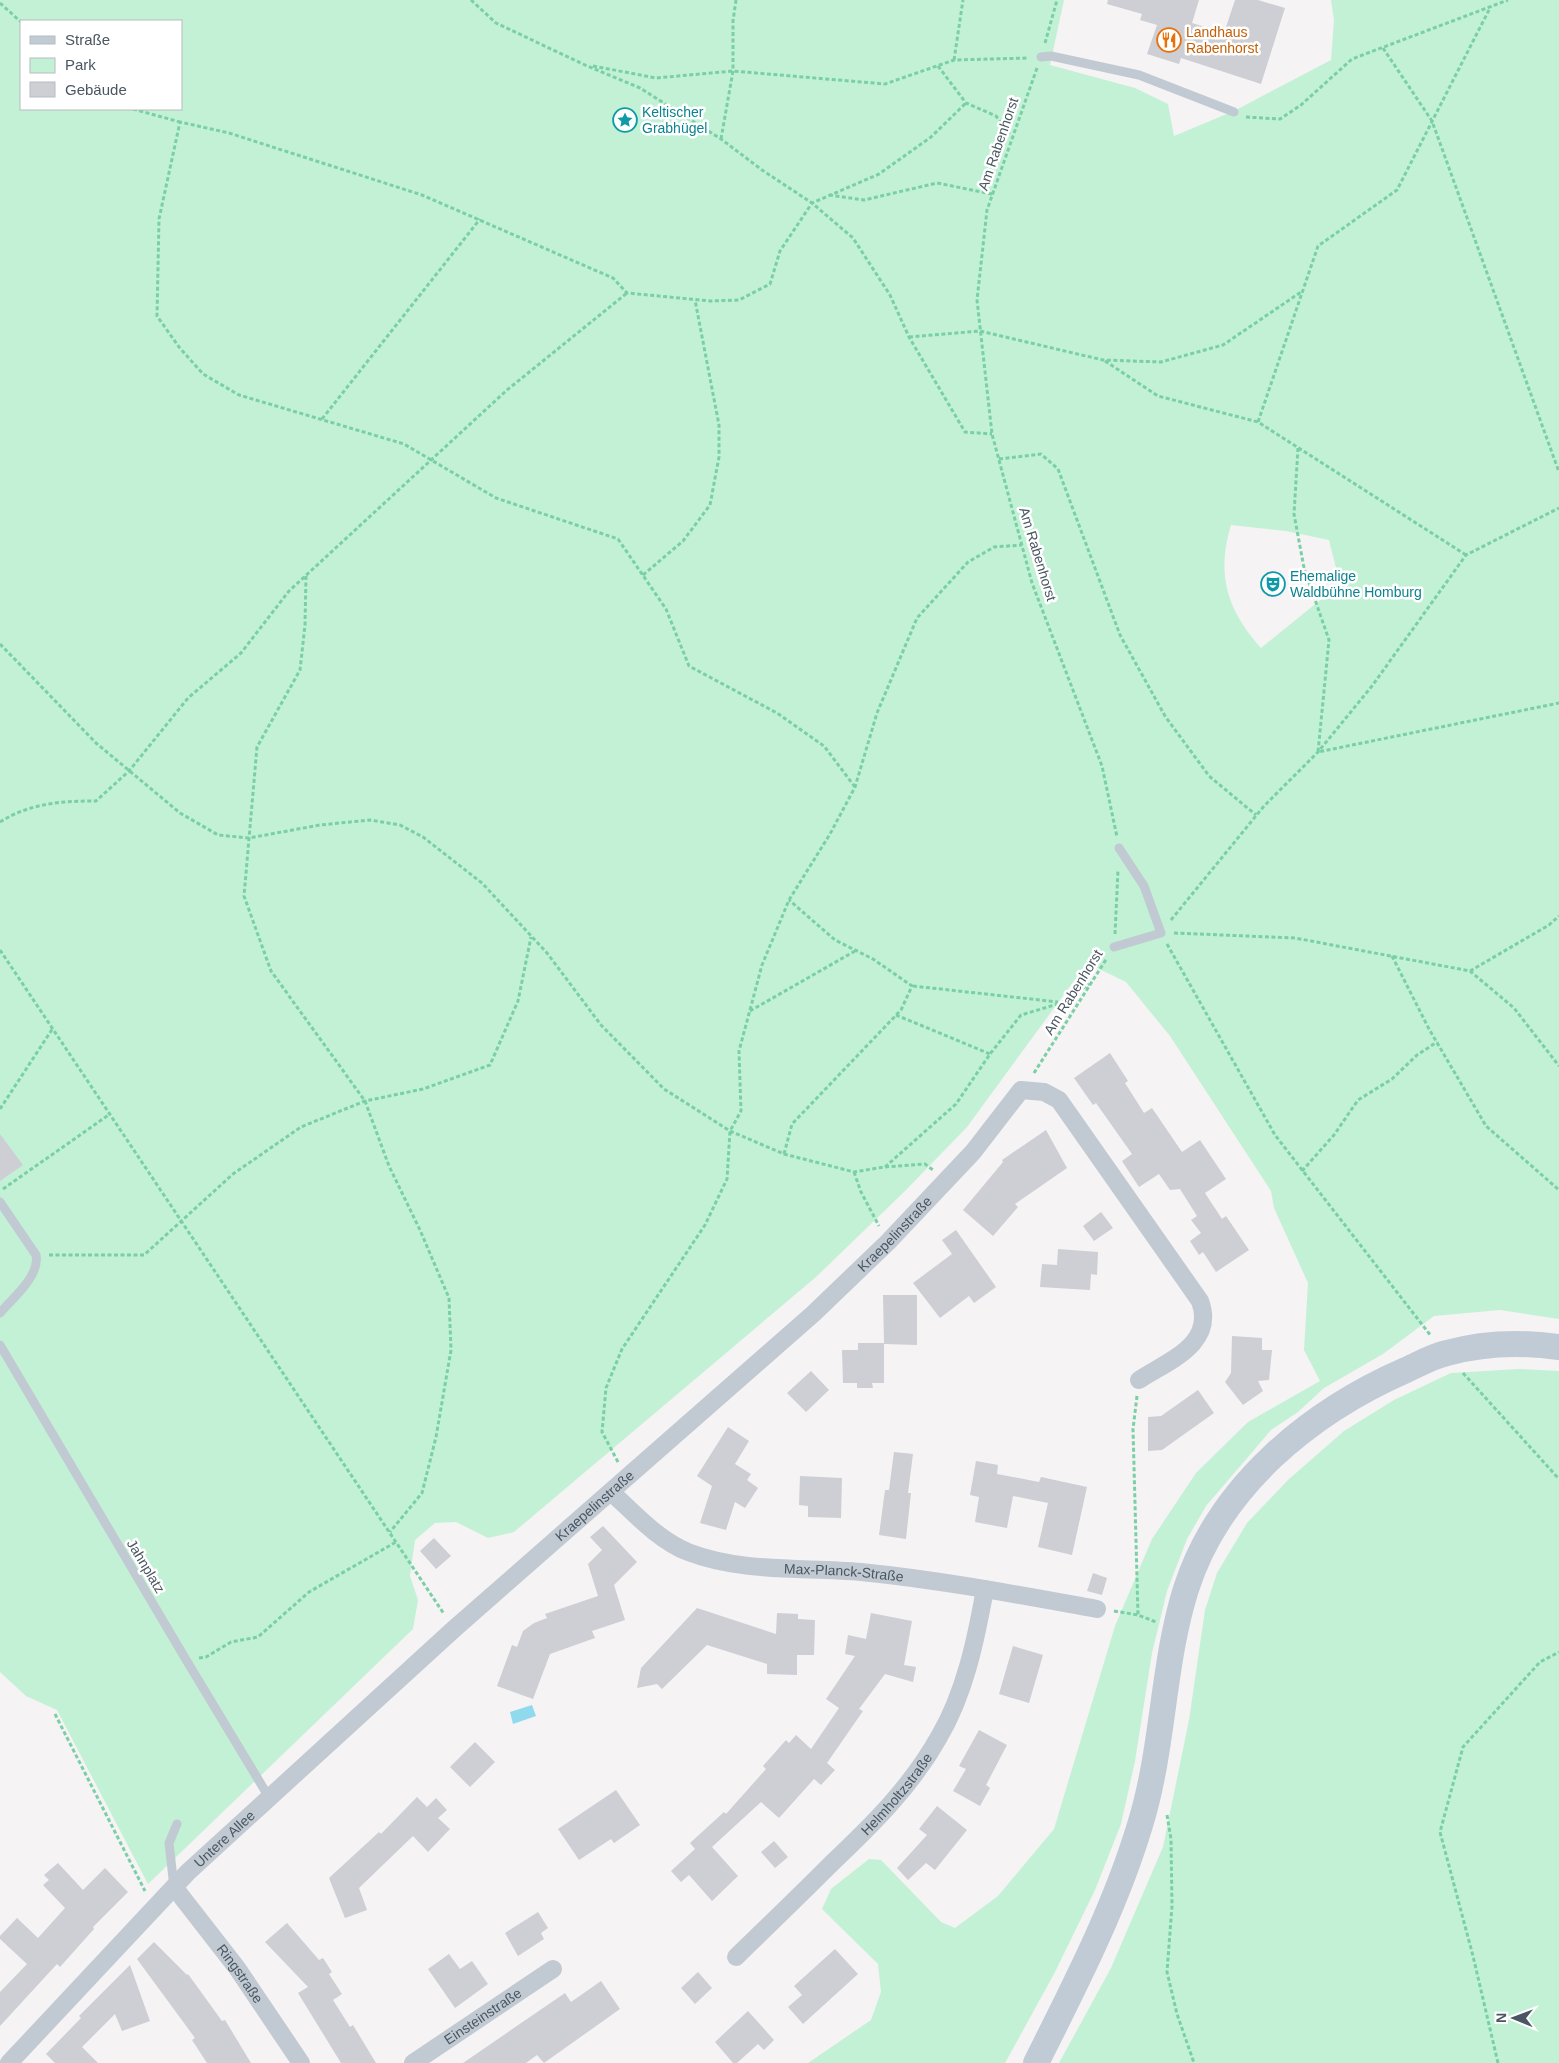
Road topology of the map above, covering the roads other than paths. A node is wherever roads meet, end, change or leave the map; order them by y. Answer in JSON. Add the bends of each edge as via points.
{"nodes":[{"id":1,"x":1041,"y":57,"type":"road end"},
{"id":2,"x":1234,"y":112,"type":"road end"},
{"id":3,"x":1119,"y":848,"type":"road end"},
{"id":4,"x":1114,"y":947,"type":"road end"},
{"id":5,"x":0,"y":1202,"type":"edge"},
{"id":6,"x":0,"y":1313,"type":"edge"},
{"id":7,"x":0,"y":1345,"type":"edge"},
{"id":8,"x":1559,"y":1347,"type":"edge"},
{"id":9,"x":1138,"y":1380,"type":"road end"},
{"id":10,"x":611,"y":1492,"type":"junction"},
{"id":11,"x":985,"y":1589,"type":"junction"},
{"id":12,"x":1098,"y":1609,"type":"road end"},
{"id":13,"x":454,"y":1629,"type":"joint"},
{"id":14,"x":271,"y":1799,"type":"junction"},
{"id":15,"x":177,"y":1824,"type":"dead end"},
{"id":16,"x":174,"y":1887,"type":"junction"},
{"id":17,"x":736,"y":1957,"type":"dead end"},
{"id":18,"x":553,"y":1969,"type":"dead end"},
{"id":19,"x":9,"y":2063,"type":"edge"},
{"id":20,"x":301,"y":2063,"type":"edge"},
{"id":21,"x":413,"y":2063,"type":"edge"},
{"id":22,"x":1036,"y":2063,"type":"edge"}],
"edges":[{"from":1,"to":2,"type":"lane","via":[[1051,56],[1138,76]]},
{"from":3,"to":4,"type":"lane","via":[[1144,886],[1161,933]]},
{"from":5,"to":6,"type":"lane","via":[[38,1263]]},
{"from":7,"to":14,"type":"lane","name":"Jahnplatz"},
{"from":8,"to":22,"type":"street","via":[[1492,1345],[1446,1353],[1387,1379],[1338,1405],[1280,1449],[1250,1479],[1222,1516],[1187,1587],[1175,1630],[1165,1704],[1141,1822],[1119,1887],[1097,1940]]},
{"from":9,"to":10,"type":"street","name":"Kraepelinstraße","via":[[1194,1344],[1205,1322],[1200,1301],[1059,1100],[1044,1092],[1021,1090],[948,1181],[888,1242],[813,1314]]},
{"from":10,"to":11,"type":"street","name":"Max-Planck-Straße","via":[[664,1538],[688,1552],[750,1565],[861,1572]]},
{"from":10,"to":13,"type":"street","name":"Kraepelinstraße"},
{"from":11,"to":12,"type":"street","name":"Max-Planck-Straße"},
{"from":11,"to":17,"type":"street","name":"Helmholtzstraße","via":[[976,1640],[961,1687],[940,1736],[914,1777],[885,1812]]},
{"from":13,"to":14,"type":"street","name":"Untere Allee"},
{"from":14,"to":16,"type":"street","name":"Untere Allee"},
{"from":15,"to":16,"type":"lane","via":[[169,1843]]},
{"from":16,"to":19,"type":"street","name":"Untere Allee"},
{"from":16,"to":20,"type":"street","name":"Ringstraße","via":[[237,1968]]},
{"from":18,"to":21,"type":"street","name":"Einsteinstraße"}]}
